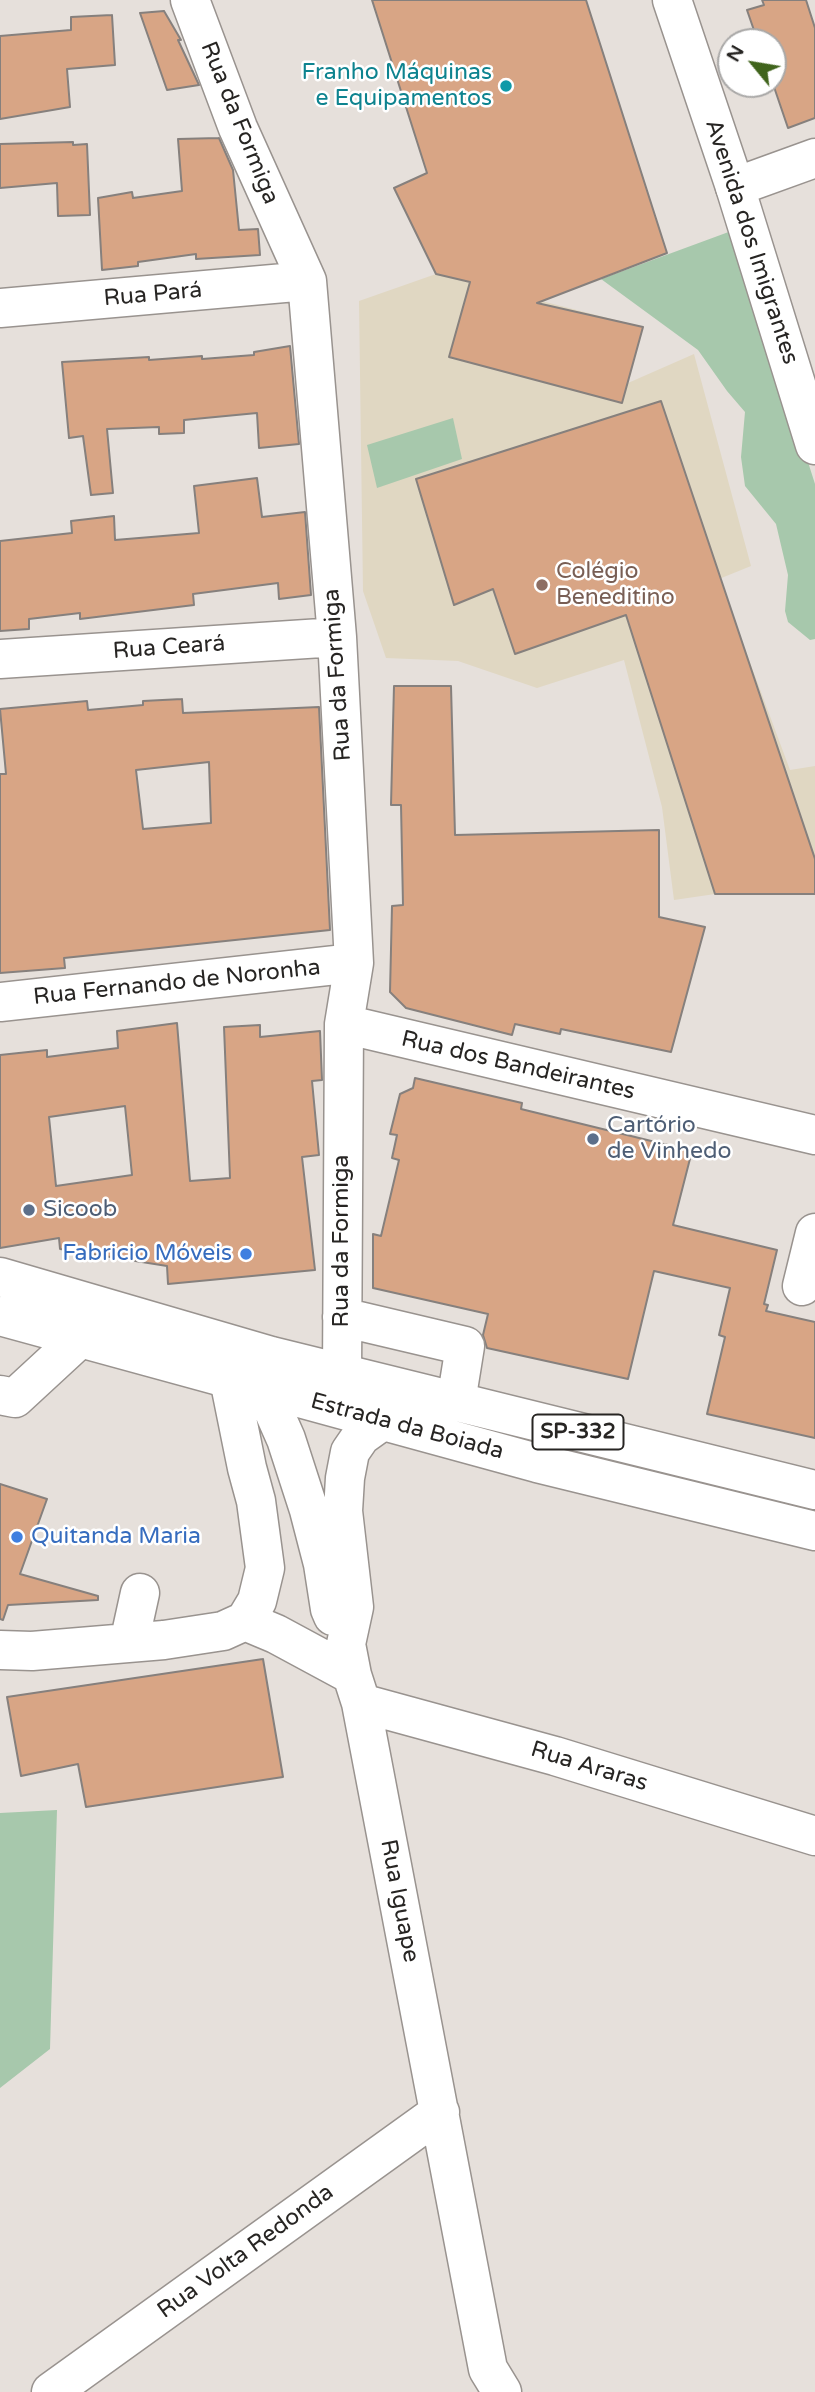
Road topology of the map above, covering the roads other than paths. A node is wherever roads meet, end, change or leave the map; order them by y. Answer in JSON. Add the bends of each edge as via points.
{"nodes":[{"id":1,"x":190,"y":0,"type":"edge"},
{"id":2,"x":672,"y":0,"type":"edge"},
{"id":3,"x":815,"y":159,"type":"edge"},
{"id":4,"x":735,"y":187,"type":"junction"},
{"id":5,"x":307,"y":281,"type":"junction"},
{"id":6,"x":0,"y":308,"type":"edge"},
{"id":7,"x":815,"y":445,"type":"edge"},
{"id":8,"x":337,"y":637,"type":"junction"},
{"id":9,"x":0,"y":659,"type":"edge"},
{"id":10,"x":354,"y":963,"type":"junction"},
{"id":11,"x":0,"y":1002,"type":"edge"},
{"id":12,"x":344,"y":1024,"type":"junction"},
{"id":13,"x":815,"y":1135,"type":"edge"},
{"id":14,"x":815,"y":1233,"type":"edge"},
{"id":15,"x":0,"y":1277,"type":"edge"},
{"id":16,"x":802,"y":1286,"type":"dead end"},
{"id":17,"x":0,"y":1316,"type":"edge"},
{"id":18,"x":342,"y":1317,"type":"junction"},
{"id":19,"x":80,"y":1338,"type":"junction"},
{"id":20,"x":342,"y":1374,"type":"junction"},
{"id":21,"x":246,"y":1383,"type":"junction"},
{"id":22,"x":7,"y":1396,"type":"edge"},
{"id":23,"x":456,"y":1402,"type":"junction"},
{"id":24,"x":382,"y":1421,"type":"junction"},
{"id":25,"x":240,"y":1431,"type":"junction"},
{"id":26,"x":286,"y":1439,"type":"junction"},
{"id":27,"x":350,"y":1452,"type":"junction"},
{"id":28,"x":815,"y":1490,"type":"edge"},
{"id":29,"x":815,"y":1531,"type":"edge"},
{"id":30,"x":140,"y":1593,"type":"dead end"},
{"id":31,"x":244,"y":1621,"type":"junction"},
{"id":32,"x":129,"y":1643,"type":"junction"},
{"id":33,"x":0,"y":1650,"type":"edge"},
{"id":34,"x":353,"y":1674,"type":"junction"},
{"id":35,"x":815,"y":1836,"type":"edge"},
{"id":36,"x":440,"y":2112,"type":"junction"},
{"id":37,"x":51,"y":2392,"type":"edge"},
{"id":38,"x":502,"y":2392,"type":"edge"}],
"edges":[{"from":1,"to":5,"type":"street","name":"Rua da Formiga","via":[[238,128]]},
{"from":2,"to":4,"type":"street","name":"Avenida dos Imigrantes"},
{"from":3,"to":4,"type":"street"},
{"from":4,"to":7,"type":"street","name":"Avenida dos Imigrantes"},
{"from":5,"to":6,"type":"street","name":"Rua Pará"},
{"from":5,"to":8,"type":"street","name":"Rua da Formiga"},
{"from":8,"to":9,"type":"street","name":"Rua Ceará"},
{"from":8,"to":10,"type":"street","name":"Rua da Formiga"},
{"from":10,"to":11,"type":"street","name":"Rua Fernando de Noronha"},
{"from":10,"to":12,"type":"street","name":"Rua da Formiga"},
{"from":12,"to":13,"type":"street","name":"Rua dos Bandeirantes"},
{"from":12,"to":18,"type":"street","name":"Rua da Formiga"},
{"from":14,"to":16,"type":"street"},
{"from":15,"to":20,"type":"street","name":"Estrada da Boiada","number":"SP-332"},
{"from":17,"to":19,"type":"street","name":"Estrada da Boiada","number":"SP-332"},
{"from":18,"to":20,"type":"street","name":"Rua da Formiga"},
{"from":18,"to":23,"type":"street","via":[[465,1346]]},
{"from":19,"to":21,"type":"street","name":"Estrada da Boiada","number":"SP-332"},
{"from":19,"to":22,"type":"street"},
{"from":20,"to":23,"type":"street","name":"Estrada da Boiada","number":"SP-332"},
{"from":21,"to":24,"type":"street","name":"Estrada da Boiada","number":"SP-332"},
{"from":21,"to":25,"type":"street"},
{"from":21,"to":26,"type":"street"},
{"from":23,"to":28,"type":"street","name":"Estrada da Boiada","number":"SP-332"},
{"from":24,"to":27,"type":"street","via":[[361,1436]]},
{"from":24,"to":29,"type":"street","name":"Estrada da Boiada","number":"SP-332"},
{"from":25,"to":26,"type":"street"},
{"from":25,"to":31,"type":"street","via":[[265,1568],[257,1601]]},
{"from":26,"to":27,"type":"street"},
{"from":26,"to":34,"type":"street","via":[[323,1564],[330,1609]]},
{"from":27,"to":34,"type":"street","name":"Rua Iguape","via":[[343,1511],[354,1607]]},
{"from":30,"to":32,"type":"street"},
{"from":31,"to":32,"type":"street","via":[[223,1631]]},
{"from":31,"to":34,"type":"street","name":"Rua Araras"},
{"from":32,"to":33,"type":"street"},
{"from":34,"to":35,"type":"street","name":"Rua Araras","via":[[555,1756]]},
{"from":34,"to":36,"type":"street","name":"Rua Iguape"},
{"from":36,"to":37,"type":"street","name":"Rua Volta Redonda"},
{"from":36,"to":38,"type":"street","name":"Rua Iguape","via":[[488,2370]]}]}
